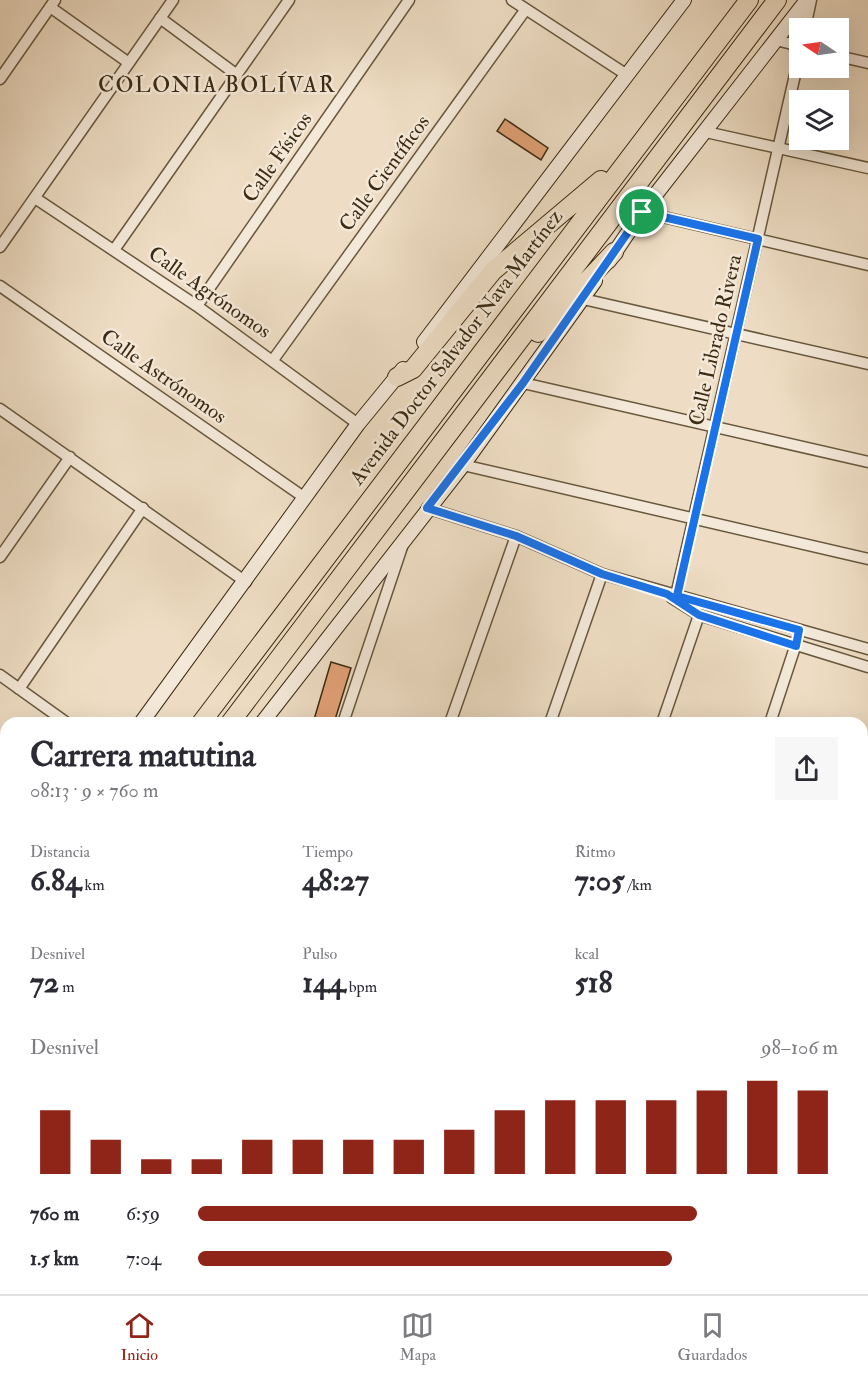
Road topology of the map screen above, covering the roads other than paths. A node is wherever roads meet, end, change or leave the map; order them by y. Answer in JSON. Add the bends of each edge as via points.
{"nodes":[{"id":1,"x":173,"y":0,"type":"edge"},
{"id":2,"x":289,"y":0,"type":"edge"},
{"id":3,"x":410,"y":0,"type":"edge"},
{"id":4,"x":512,"y":0,"type":"edge"},
{"id":5,"x":777,"y":0,"type":"edge"},
{"id":6,"x":809,"y":0,"type":"edge"},
{"id":7,"x":678,"y":2,"type":"edge"},
{"id":8,"x":53,"y":4,"type":"edge"},
{"id":9,"x":744,"y":7,"type":"edge"},
{"id":10,"x":526,"y":9,"type":"junction"},
{"id":11,"x":160,"y":18,"type":"junction"},
{"id":12,"x":806,"y":18,"type":"edge"},
{"id":13,"x":776,"y":40,"type":"junction"},
{"id":14,"x":789,"y":43,"type":"edge"},
{"id":15,"x":849,"y":59,"type":"edge"},
{"id":16,"x":129,"y":63,"type":"junction"},
{"id":17,"x":868,"y":63,"type":"edge"},
{"id":18,"x":237,"y":75,"type":"junction"},
{"id":19,"x":627,"y":75,"type":"junction"},
{"id":20,"x":794,"y":78,"type":"edge"},
{"id":21,"x":0,"y":79,"type":"edge"},
{"id":22,"x":706,"y":132,"type":"junction"},
{"id":23,"x":779,"y":147,"type":"junction"},
{"id":24,"x":625,"y":160,"type":"junction"},
{"id":25,"x":868,"y":168,"type":"edge"},
{"id":26,"x":35,"y":198,"type":"junction"},
{"id":27,"x":642,"y":212,"type":"junction"},
{"id":28,"x":758,"y":239,"type":"junction"},
{"id":29,"x":0,"y":247,"type":"edge"},
{"id":30,"x":114,"y":250,"type":"junction"},
{"id":31,"x":614,"y":252,"type":"junction"},
{"id":32,"x":868,"y":265,"type":"edge"},
{"id":33,"x":0,"y":286,"type":"edge"},
{"id":34,"x":583,"y":299,"type":"junction"},
{"id":35,"x":197,"y":306,"type":"junction"},
{"id":36,"x":736,"y":334,"type":"junction"},
{"id":37,"x":273,"y":360,"type":"junction"},
{"id":38,"x":504,"y":361,"type":"junction"},
{"id":39,"x":868,"y":364,"type":"edge"},
{"id":40,"x":397,"y":377,"type":"junction"},
{"id":41,"x":523,"y":383,"type":"junction"},
{"id":42,"x":0,"y":409,"type":"edge"},
{"id":43,"x":358,"y":424,"type":"junction"},
{"id":44,"x":716,"y":427,"type":"junction"},
{"id":45,"x":70,"y":457,"type":"junction"},
{"id":46,"x":868,"y":462,"type":"edge"},
{"id":47,"x":463,"y":465,"type":"junction"},
{"id":48,"x":305,"y":498,"type":"junction"},
{"id":49,"x":143,"y":508,"type":"junction"},
{"id":50,"x":427,"y":508,"type":"junction"},
{"id":51,"x":695,"y":519,"type":"junction"},
{"id":52,"x":406,"y":536,"type":"junction"},
{"id":53,"x":516,"y":536,"type":"junction"},
{"id":54,"x":0,"y":558,"type":"edge"},
{"id":55,"x":868,"y":559,"type":"edge"},
{"id":56,"x":602,"y":574,"type":"junction"},
{"id":57,"x":246,"y":582,"type":"junction"},
{"id":58,"x":673,"y":597,"type":"junction"},
{"id":59,"x":699,"y":615,"type":"junction"},
{"id":60,"x":799,"y":630,"type":"junction"},
{"id":61,"x":796,"y":646,"type":"junction"},
{"id":62,"x":868,"y":649,"type":"edge"},
{"id":63,"x":868,"y":667,"type":"edge"},
{"id":64,"x":0,"y":675,"type":"edge"},
{"id":65,"x":19,"y":689,"type":"junction"},
{"id":66,"x":59,"y":717,"type":"edge"},
{"id":67,"x":145,"y":717,"type":"edge"},
{"id":68,"x":206,"y":717,"type":"edge"},
{"id":69,"x":235,"y":717,"type":"edge"},
{"id":70,"x":267,"y":717,"type":"edge"},
{"id":71,"x":345,"y":717,"type":"edge"},
{"id":72,"x":452,"y":717,"type":"edge"},
{"id":73,"x":552,"y":717,"type":"edge"},
{"id":74,"x":664,"y":717,"type":"edge"},
{"id":75,"x":772,"y":717,"type":"edge"}],
"edges":[{"from":1,"to":11,"type":"street"},
{"from":2,"to":18,"type":"street"},
{"from":3,"to":35,"type":"street","name":"Calle Físicos"},
{"from":4,"to":10,"type":"street"},
{"from":5,"to":38,"type":"highway"},
{"from":6,"to":12,"type":"street"},
{"from":6,"to":13,"type":"main road"},
{"from":7,"to":19,"type":"main road","name":"Avenida Doctor Salvador Nava Martínez"},
{"from":8,"to":16,"type":"street"},
{"from":8,"to":21,"type":"street"},
{"from":9,"to":24,"type":"highway","name":"Avenida Doctor Salvador Nava Martínez"},
{"from":10,"to":19,"type":"street"},
{"from":10,"to":37,"type":"street","name":"Calle Científicos"},
{"from":11,"to":16,"type":"street"},
{"from":11,"to":18,"type":"street"},
{"from":13,"to":14,"type":"street"},
{"from":13,"to":22,"type":"main road"},
{"from":15,"to":17,"type":"street"},
{"from":16,"to":26,"type":"street"},
{"from":18,"to":30,"type":"street"},
{"from":19,"to":40,"type":"main road","name":"Avenida Doctor Salvador Nava Martínez"},
{"from":20,"to":23,"type":"street","name":"Calle Librado Rivera"},
{"from":22,"to":23,"type":"street"},
{"from":22,"to":27,"type":"main road"},
{"from":23,"to":25,"type":"street"},
{"from":23,"to":28,"type":"street","name":"Calle Librado Rivera"},
{"from":24,"to":40,"type":"highway","via":[[493,271],[413,369]]},
{"from":24,"to":68,"type":"highway","name":"Avenida Doctor Salvador Nava Martínez"},
{"from":26,"to":29,"type":"street"},
{"from":26,"to":30,"type":"street","name":"Calle Agrónomos"},
{"from":27,"to":28,"type":"street"},
{"from":27,"to":31,"type":"main road"},
{"from":28,"to":32,"type":"street"},
{"from":28,"to":36,"type":"street","name":"Calle Librado Rivera"},
{"from":30,"to":35,"type":"street","name":"Calle Agrónomos"},
{"from":31,"to":34,"type":"main road"},
{"from":31,"to":38,"type":"highway","via":[[530,341]]},
{"from":33,"to":48,"type":"street","name":"Calle Astrónomos"},
{"from":34,"to":36,"type":"street"},
{"from":34,"to":41,"type":"main road"},
{"from":35,"to":37,"type":"street","name":"Calle Agrónomos"},
{"from":36,"to":39,"type":"street"},
{"from":36,"to":44,"type":"street","name":"Calle Librado Rivera"},
{"from":37,"to":43,"type":"street","name":"Calle Agrónomos"},
{"from":38,"to":69,"type":"highway"},
{"from":40,"to":43,"type":"main road","name":"Avenida Doctor Salvador Nava Martínez"},
{"from":41,"to":44,"type":"street"},
{"from":41,"to":47,"type":"main road"},
{"from":42,"to":45,"type":"street"},
{"from":43,"to":48,"type":"main road","name":"Avenida Doctor Salvador Nava Martínez"},
{"from":44,"to":46,"type":"street"},
{"from":44,"to":51,"type":"street","name":"Calle Librado Rivera"},
{"from":45,"to":49,"type":"street"},
{"from":45,"to":54,"type":"street"},
{"from":47,"to":50,"type":"main road"},
{"from":47,"to":51,"type":"street"},
{"from":48,"to":57,"type":"main road","name":"Avenida Doctor Salvador Nava Martínez"},
{"from":49,"to":57,"type":"street"},
{"from":49,"to":65,"type":"street"},
{"from":50,"to":52,"type":"main road"},
{"from":50,"to":53,"type":"street"},
{"from":51,"to":55,"type":"street"},
{"from":51,"to":58,"type":"street","name":"Calle Librado Rivera"},
{"from":52,"to":70,"type":"main road"},
{"from":52,"to":71,"type":"street"},
{"from":53,"to":56,"type":"street"},
{"from":53,"to":72,"type":"street"},
{"from":56,"to":58,"type":"street"},
{"from":56,"to":73,"type":"street"},
{"from":57,"to":67,"type":"main road","name":"Avenida Doctor Salvador Nava Martínez"},
{"from":58,"to":59,"type":"street"},
{"from":58,"to":60,"type":"street"},
{"from":59,"to":61,"type":"street"},
{"from":59,"to":74,"type":"street"},
{"from":60,"to":61,"type":"street"},
{"from":60,"to":62,"type":"street"},
{"from":61,"to":63,"type":"street"},
{"from":61,"to":75,"type":"street"},
{"from":64,"to":65,"type":"street"},
{"from":65,"to":66,"type":"street"}]}
